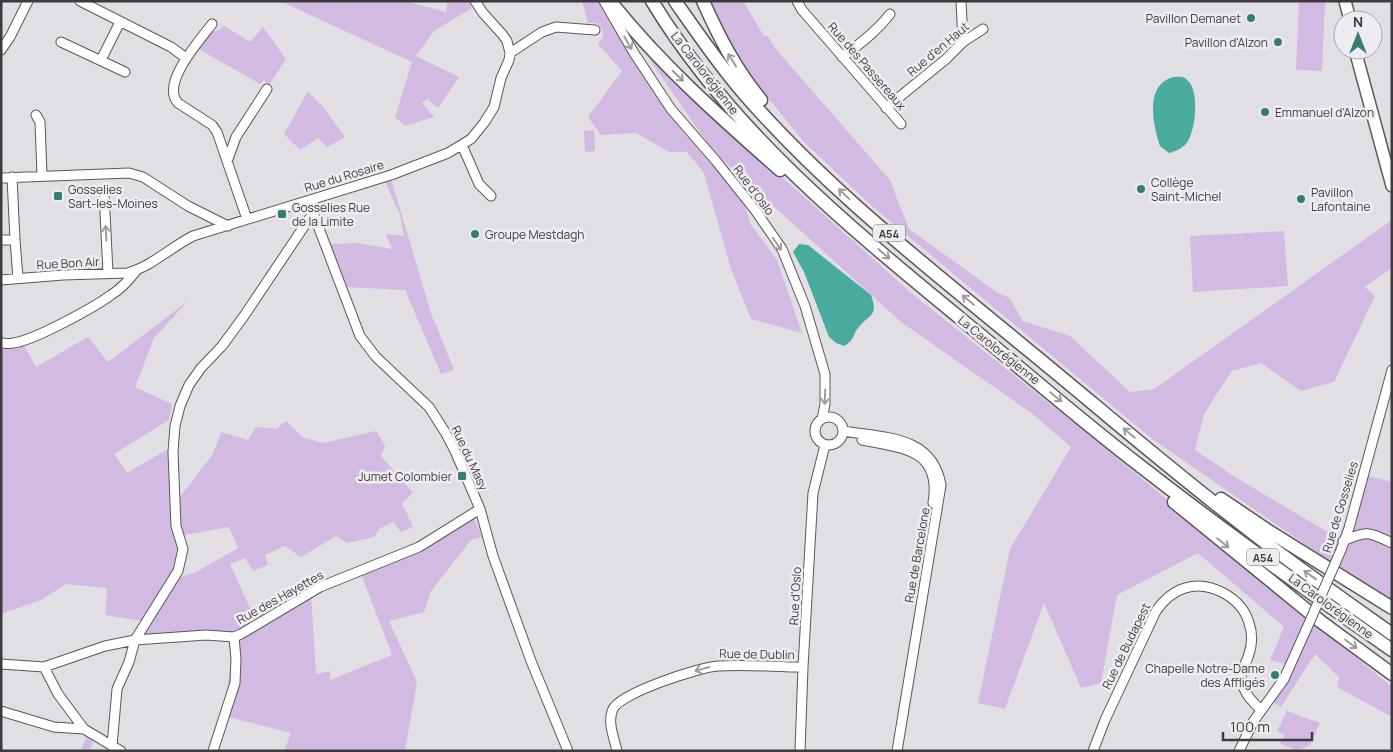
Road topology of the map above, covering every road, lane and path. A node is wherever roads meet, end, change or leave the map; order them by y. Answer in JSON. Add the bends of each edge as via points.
{"nodes":[{"id":1,"x":28,"y":1,"type":"edge"},
{"id":2,"x":80,"y":1,"type":"edge"},
{"id":3,"x":475,"y":1,"type":"edge"},
{"id":4,"x":604,"y":1,"type":"edge"},
{"id":5,"x":610,"y":1,"type":"edge"},
{"id":6,"x":652,"y":1,"type":"edge"},
{"id":7,"x":675,"y":1,"type":"edge"},
{"id":8,"x":703,"y":1,"type":"edge"},
{"id":9,"x":797,"y":1,"type":"edge"},
{"id":10,"x":961,"y":1,"type":"edge"},
{"id":11,"x":890,"y":14,"type":"dead end"},
{"id":12,"x":120,"y":22,"type":"junction"},
{"id":13,"x":212,"y":24,"type":"dead end"},
{"id":14,"x":983,"y":29,"type":"dead end"},
{"id":15,"x":595,"y":30,"type":"dead end"},
{"id":16,"x":61,"y":42,"type":"dead end"},
{"id":17,"x":963,"y":42,"type":"junction"},
{"id":18,"x":1,"y":50,"type":"edge"},
{"id":19,"x":510,"y":53,"type":"junction"},
{"id":20,"x":842,"y":57,"type":"junction"},
{"id":21,"x":186,"y":58,"type":"junction"},
{"id":22,"x":101,"y":60,"type":"junction"},
{"id":23,"x":1358,"y":60,"type":"edge"},
{"id":24,"x":1362,"y":60,"type":"edge"},
{"id":25,"x":125,"y":72,"type":"dead end"},
{"id":26,"x":267,"y":89,"type":"dead end"},
{"id":27,"x":886,"y":108,"type":"junction"},
{"id":28,"x":36,"y":115,"type":"dead end"},
{"id":29,"x":901,"y":124,"type":"dead end"},
{"id":30,"x":778,"y":129,"type":"junction"},
{"id":31,"x":217,"y":132,"type":"junction"},
{"id":32,"x":236,"y":137,"type":"junction"},
{"id":33,"x":462,"y":145,"type":"junction"},
{"id":34,"x":1384,"y":150,"type":"junction"},
{"id":35,"x":228,"y":160,"type":"junction"},
{"id":36,"x":1392,"y":170,"type":"edge"},
{"id":37,"x":42,"y":175,"type":"junction"},
{"id":38,"x":12,"y":177,"type":"junction"},
{"id":39,"x":1,"y":178,"type":"edge"},
{"id":40,"x":1392,"y":186,"type":"edge"},
{"id":41,"x":104,"y":192,"type":"dead end"},
{"id":42,"x":491,"y":196,"type":"dead end"},
{"id":43,"x":309,"y":200,"type":"junction"},
{"id":44,"x":313,"y":213,"type":"junction"},
{"id":45,"x":247,"y":220,"type":"junction"},
{"id":46,"x":847,"y":222,"type":"junction"},
{"id":47,"x":228,"y":226,"type":"junction"},
{"id":48,"x":1,"y":240,"type":"edge"},
{"id":49,"x":15,"y":240,"type":"junction"},
{"id":50,"x":136,"y":271,"type":"junction"},
{"id":51,"x":108,"y":274,"type":"junction"},
{"id":52,"x":18,"y":278,"type":"junction"},
{"id":53,"x":1,"y":280,"type":"edge"},
{"id":54,"x":1,"y":343,"type":"edge"},
{"id":55,"x":1392,"y":370,"type":"edge"},
{"id":56,"x":822,"y":419,"type":"junction"},
{"id":57,"x":843,"y":434,"type":"junction"},
{"id":58,"x":825,"y":445,"type":"junction"},
{"id":59,"x":1136,"y":463,"type":"junction"},
{"id":60,"x":1166,"y":464,"type":"junction"},
{"id":61,"x":480,"y":509,"type":"junction"},
{"id":62,"x":1392,"y":543,"type":"edge"},
{"id":63,"x":1342,"y":546,"type":"junction"},
{"id":64,"x":1392,"y":608,"type":"edge"},
{"id":65,"x":1392,"y":634,"type":"edge"},
{"id":66,"x":234,"y":636,"type":"junction"},
{"id":67,"x":135,"y":640,"type":"junction"},
{"id":68,"x":1392,"y":650,"type":"edge"},
{"id":69,"x":1,"y":664,"type":"edge"},
{"id":70,"x":44,"y":667,"type":"junction"},
{"id":71,"x":803,"y":668,"type":"junction"},
{"id":72,"x":1392,"y":674,"type":"edge"},
{"id":73,"x":1261,"y":710,"type":"junction"},
{"id":74,"x":1,"y":711,"type":"edge"},
{"id":75,"x":84,"y":729,"type":"junction"},
{"id":76,"x":113,"y":748,"type":"edge"},
{"id":77,"x":121,"y":751,"type":"edge"},
{"id":78,"x":213,"y":751,"type":"edge"},
{"id":79,"x":568,"y":751,"type":"edge"},
{"id":80,"x":617,"y":751,"type":"edge"},
{"id":81,"x":800,"y":751,"type":"edge"},
{"id":82,"x":891,"y":751,"type":"edge"},
{"id":83,"x":897,"y":751,"type":"edge"},
{"id":84,"x":1093,"y":751,"type":"edge"},
{"id":85,"x":1239,"y":751,"type":"edge"}],
"edges":[{"from":1,"to":18,"type":"street"},
{"from":2,"to":12,"type":"street"},
{"from":3,"to":19,"type":"street","via":[[507,41]]},
{"from":4,"to":56,"type":"street","name":"Rue d'Oslo","one_way":true,"via":[[671,109],[749,203],[782,249],[805,306],[825,374]]},
{"from":5,"to":46,"type":"highway","one_way":true,"via":[[638,36],[691,88],[829,214]]},
{"from":6,"to":46,"type":"highway","name":"La Carolorégienne","number":"A54","via":[[692,59],[730,105],[768,147]]},
{"from":7,"to":30,"type":"highway","name":"La Carolorégienne","number":"A54","via":[[708,48]]},
{"from":30,"to":8,"type":"highway","one_way":true,"via":[[774,116],[732,61]]},
{"from":9,"to":20,"type":"street","name":"Rue des Passereaux"},
{"from":10,"to":17,"type":"street"},
{"from":11,"to":20,"type":"street"},
{"from":12,"to":21,"type":"street"},
{"from":12,"to":22,"type":"street"},
{"from":13,"to":21,"type":"street"},
{"from":14,"to":17,"type":"street","name":"Rue d'en Haut"},
{"from":15,"to":19,"type":"street","via":[[556,28],[542,32]]},
{"from":16,"to":22,"type":"street"},
{"from":17,"to":27,"type":"street","name":"Rue d'en Haut","via":[[946,60]]},
{"from":19,"to":33,"type":"street","name":"Rue du Rosaire","via":[[494,107],[478,130]]},
{"from":20,"to":27,"type":"street","name":"Rue des Passereaux"},
{"from":21,"to":31,"type":"street","via":[[173,88],[175,100],[212,125]]},
{"from":22,"to":25,"type":"street"},
{"from":23,"to":34,"type":"main road"},
{"from":24,"to":34,"type":"main road"},
{"from":26,"to":32,"type":"street"},
{"from":27,"to":29,"type":"street","name":"Rue des Passereaux"},
{"from":28,"to":37,"type":"street","via":[[40,122]]},
{"from":60,"to":30,"type":"highway","name":"La Carolorégienne","number":"A54","one_way":true,"via":[[855,204]]},
{"from":31,"to":32,"type":"street"},
{"from":31,"to":35,"type":"street"},
{"from":32,"to":35,"type":"street"},
{"from":33,"to":42,"type":"street","via":[[479,184]]},
{"from":33,"to":43,"type":"street","name":"Rue du Rosaire","via":[[417,165]]},
{"from":34,"to":36,"type":"main road"},
{"from":34,"to":40,"type":"main road"},
{"from":35,"to":45,"type":"street"},
{"from":37,"to":38,"type":"street"},
{"from":37,"to":47,"type":"street","via":[[129,173],[143,177],[188,206]]},
{"from":38,"to":39,"type":"street"},
{"from":38,"to":49,"type":"street"},
{"from":51,"to":41,"type":"street","one_way":true},
{"from":43,"to":44,"type":"street","name":"Rue du Masy"},
{"from":43,"to":45,"type":"street","name":"Rue du Rosaire"},
{"from":44,"to":61,"type":"street","name":"Rue du Masy","via":[[360,336],[376,357],[417,394],[433,414],[455,450]]},
{"from":44,"to":67,"type":"street","via":[[244,316],[201,368],[180,406],[173,452],[176,526],[183,549],[178,571]]},
{"from":45,"to":47,"type":"street","name":"Rue du Rosaire"},
{"from":46,"to":59,"type":"highway","name":"La Carolorégienne","number":"A54","one_way":true},
{"from":47,"to":50,"type":"street","name":"Rue du Rosaire","via":[[186,239]]},
{"from":48,"to":49,"type":"street"},
{"from":49,"to":52,"type":"street"},
{"from":50,"to":51,"type":"street","name":"Rue Bon Air"},
{"from":50,"to":54,"type":"street","via":[[111,296],[73,317],[31,338]]},
{"from":51,"to":52,"type":"street","name":"Rue Bon Air"},
{"from":52,"to":53,"type":"street","name":"Rue Bon Air"},
{"from":55,"to":63,"type":"street","name":"Rue de Gosselies"},
{"from":56,"to":57,"type":"street","via":[[836,419]]},
{"from":56,"to":58,"type":"street","via":[[816,426],[815,435]]},
{"from":57,"to":58,"type":"street","via":[[836,444]]},
{"from":57,"to":82,"type":"street","name":"Rue de Barcelone","via":[[908,449],[918,454],[933,474],[934,498]]},
{"from":57,"to":83,"type":"street","name":"Rue de Barcelone","via":[[911,443],[931,458],[939,471],[941,485]]},
{"from":58,"to":71,"type":"street","name":"Rue d'Oslo","via":[[813,493]]},
{"from":59,"to":68,"type":"highway","name":"La Carolorégienne","number":"A54"},
{"from":59,"to":72,"type":"highway","one_way":true,"via":[[1144,478],[1320,621]]},
{"from":60,"to":64,"type":"highway","via":[[1182,470],[1267,530]]},
{"from":65,"to":60,"type":"highway","name":"La Carolorégienne","number":"A54","one_way":true,"via":[[1241,524]]},
{"from":61,"to":66,"type":"street","name":"Rue des Hayettes","via":[[419,547],[320,588]]},
{"from":61,"to":79,"type":"street","name":"Rue du Masy","via":[[493,556],[531,662]]},
{"from":62,"to":63,"type":"street","via":[[1363,533]]},
{"from":63,"to":73,"type":"street","name":"Rue de Gosselies","bridge":true,"via":[[1284,679]]},
{"from":66,"to":67,"type":"street","name":"Rue des Hayettes"},
{"from":66,"to":78,"type":"street","via":[[235,683]]},
{"from":67,"to":70,"type":"street","name":"Rue des Hayettes","via":[[105,646]]},
{"from":67,"to":76,"type":"street","via":[[117,689]]},
{"from":69,"to":70,"type":"street"},
{"from":70,"to":75,"type":"street","via":[[58,694]]},
{"from":71,"to":80,"type":"street","name":"Rue de Dublin","one_way":true,"via":[[716,666],[677,676],[640,691],[619,701],[612,710],[611,728]]},
{"from":71,"to":81,"type":"street","name":"Rue d'Oslo"},
{"from":73,"to":84,"type":"street","name":"Rue de Budapest","via":[[1248,697],[1241,680],[1252,640],[1245,613],[1226,594],[1213,588],[1185,588],[1163,601],[1156,611]]},
{"from":73,"to":85,"type":"street","name":"Rue de Gosselies"},
{"from":74,"to":75,"type":"street","via":[[54,727]]},
{"from":75,"to":76,"type":"street"},
{"from":76,"to":77,"type":"street"}]}
